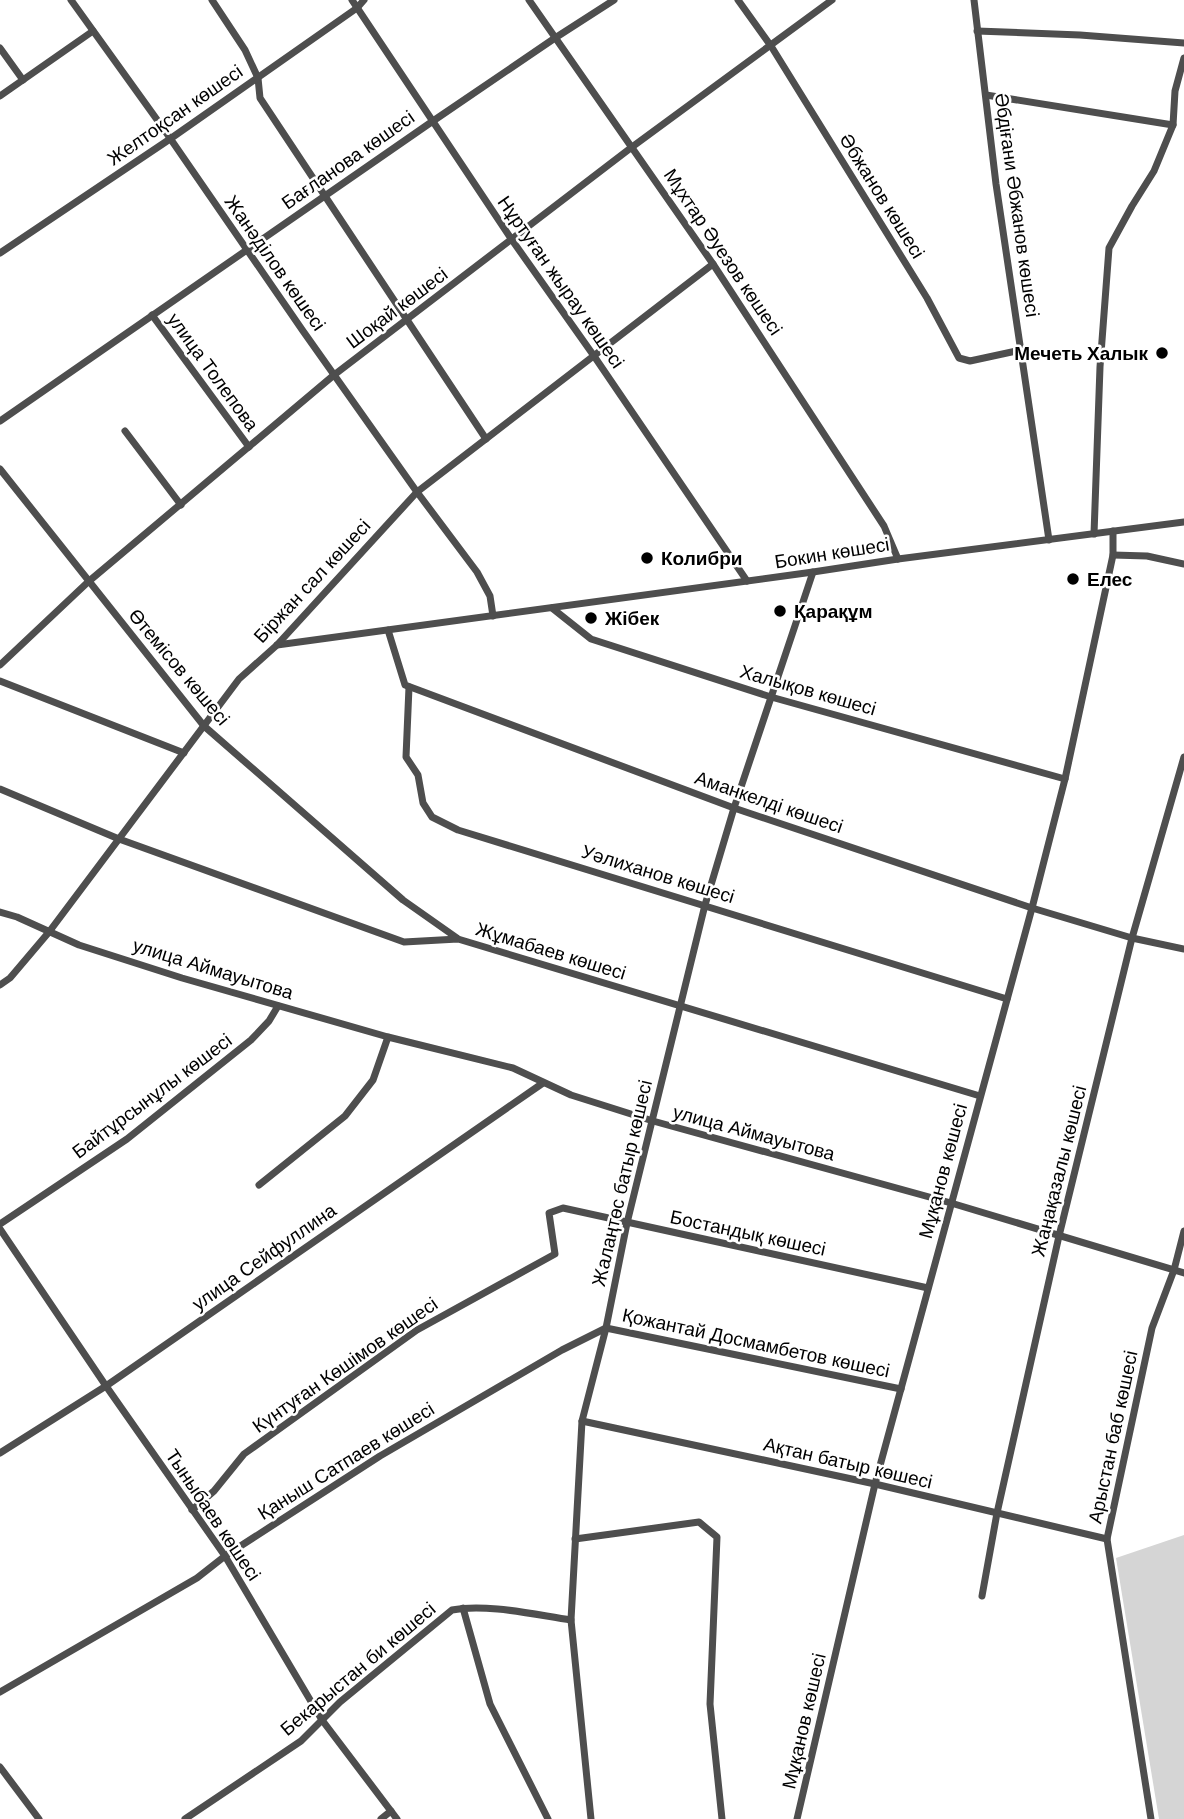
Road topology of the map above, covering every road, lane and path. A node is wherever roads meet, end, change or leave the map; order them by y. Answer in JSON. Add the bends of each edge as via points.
{"nodes":[{"id":1,"x":71,"y":0,"type":"edge"},
{"id":2,"x":212,"y":0,"type":"edge"},
{"id":3,"x":352,"y":0,"type":"edge"},
{"id":4,"x":365,"y":0,"type":"edge"},
{"id":5,"x":530,"y":0,"type":"edge"},
{"id":6,"x":614,"y":0,"type":"edge"},
{"id":7,"x":738,"y":0,"type":"edge"},
{"id":8,"x":832,"y":0,"type":"edge"},
{"id":9,"x":974,"y":0,"type":"edge"},
{"id":10,"x":357,"y":8,"type":"junction"},
{"id":11,"x":93,"y":31,"type":"junction"},
{"id":12,"x":978,"y":31,"type":"junction"},
{"id":13,"x":555,"y":38,"type":"junction"},
{"id":14,"x":1184,"y":43,"type":"edge"},
{"id":15,"x":771,"y":46,"type":"junction"},
{"id":16,"x":0,"y":48,"type":"edge"},
{"id":17,"x":1184,"y":58,"type":"edge"},
{"id":18,"x":257,"y":78,"type":"junction"},
{"id":19,"x":23,"y":80,"type":"junction"},
{"id":20,"x":986,"y":95,"type":"junction"},
{"id":21,"x":0,"y":96,"type":"edge"},
{"id":22,"x":433,"y":121,"type":"junction"},
{"id":23,"x":1173,"y":125,"type":"junction"},
{"id":24,"x":170,"y":139,"type":"junction"},
{"id":25,"x":632,"y":147,"type":"junction"},
{"id":26,"x":324,"y":196,"type":"junction"},
{"id":27,"x":512,"y":240,"type":"junction"},
{"id":28,"x":245,"y":250,"type":"junction"},
{"id":29,"x":0,"y":253,"type":"edge"},
{"id":30,"x":713,"y":264,"type":"junction"},
{"id":31,"x":152,"y":315,"type":"junction"},
{"id":32,"x":407,"y":320,"type":"junction"},
{"id":33,"x":1021,"y":350,"type":"junction"},
{"id":34,"x":594,"y":356,"type":"junction"},
{"id":35,"x":334,"y":375,"type":"junction"},
{"id":36,"x":0,"y":421,"type":"edge"},
{"id":37,"x":125,"y":431,"type":"dead end"},
{"id":38,"x":486,"y":439,"type":"junction"},
{"id":39,"x":249,"y":447,"type":"junction"},
{"id":40,"x":0,"y":470,"type":"edge"},
{"id":41,"x":417,"y":492,"type":"junction"},
{"id":42,"x":181,"y":505,"type":"junction"},
{"id":43,"x":1184,"y":522,"type":"edge"},
{"id":44,"x":1113,"y":531,"type":"junction"},
{"id":45,"x":1094,"y":534,"type":"junction"},
{"id":46,"x":1049,"y":540,"type":"junction"},
{"id":47,"x":1113,"y":555,"type":"junction"},
{"id":48,"x":898,"y":559,"type":"junction"},
{"id":49,"x":1184,"y":564,"type":"edge"},
{"id":50,"x":813,"y":572,"type":"junction"},
{"id":51,"x":747,"y":581,"type":"junction"},
{"id":52,"x":88,"y":582,"type":"junction"},
{"id":53,"x":552,"y":608,"type":"junction"},
{"id":54,"x":494,"y":616,"type":"junction"},
{"id":55,"x":388,"y":630,"type":"junction"},
{"id":56,"x":277,"y":645,"type":"junction"},
{"id":57,"x":0,"y":665,"type":"edge"},
{"id":58,"x":0,"y":681,"type":"edge"},
{"id":59,"x":409,"y":687,"type":"junction"},
{"id":60,"x":771,"y":697,"type":"junction"},
{"id":61,"x":204,"y":726,"type":"junction"},
{"id":62,"x":184,"y":753,"type":"junction"},
{"id":63,"x":1184,"y":760,"type":"edge"},
{"id":64,"x":1065,"y":779,"type":"junction"},
{"id":65,"x":0,"y":789,"type":"edge"},
{"id":66,"x":734,"y":808,"type":"junction"},
{"id":67,"x":119,"y":839,"type":"junction"},
{"id":68,"x":705,"y":905,"type":"junction"},
{"id":69,"x":1032,"y":908,"type":"junction"},
{"id":70,"x":0,"y":912,"type":"edge"},
{"id":71,"x":49,"y":932,"type":"junction"},
{"id":72,"x":1132,"y":938,"type":"junction"},
{"id":73,"x":458,"y":939,"type":"junction"},
{"id":74,"x":1184,"y":949,"type":"edge"},
{"id":75,"x":0,"y":985,"type":"edge"},
{"id":76,"x":1007,"y":999,"type":"junction"},
{"id":77,"x":278,"y":1006,"type":"junction"},
{"id":78,"x":680,"y":1006,"type":"junction"},
{"id":79,"x":388,"y":1037,"type":"junction"},
{"id":80,"x":543,"y":1083,"type":"junction"},
{"id":81,"x":980,"y":1096,"type":"junction"},
{"id":82,"x":653,"y":1121,"type":"junction"},
{"id":83,"x":260,"y":1185,"type":"dead end"},
{"id":84,"x":951,"y":1203,"type":"junction"},
{"id":85,"x":563,"y":1208,"type":"joint"},
{"id":86,"x":627,"y":1223,"type":"junction"},
{"id":87,"x":0,"y":1227,"type":"edge"},
{"id":88,"x":1184,"y":1231,"type":"edge"},
{"id":89,"x":1059,"y":1236,"type":"junction"},
{"id":90,"x":1174,"y":1270,"type":"junction"},
{"id":91,"x":1184,"y":1273,"type":"edge"},
{"id":92,"x":928,"y":1288,"type":"junction"},
{"id":93,"x":606,"y":1328,"type":"junction"},
{"id":94,"x":106,"y":1386,"type":"junction"},
{"id":95,"x":901,"y":1389,"type":"junction"},
{"id":96,"x":582,"y":1421,"type":"junction"},
{"id":97,"x":0,"y":1453,"type":"edge"},
{"id":98,"x":875,"y":1484,"type":"junction"},
{"id":99,"x":192,"y":1510,"type":"junction"},
{"id":100,"x":998,"y":1513,"type":"junction"},
{"id":101,"x":575,"y":1539,"type":"junction"},
{"id":102,"x":1107,"y":1539,"type":"junction"},
{"id":103,"x":225,"y":1556,"type":"junction"},
{"id":104,"x":982,"y":1596,"type":"dead end"},
{"id":105,"x":463,"y":1608,"type":"junction"},
{"id":106,"x":571,"y":1620,"type":"junction"},
{"id":107,"x":0,"y":1692,"type":"edge"},
{"id":108,"x":322,"y":1720,"type":"junction"},
{"id":109,"x":0,"y":1767,"type":"edge"},
{"id":110,"x":391,"y":1811,"type":"junction"},
{"id":111,"x":39,"y":1819,"type":"edge"},
{"id":112,"x":185,"y":1819,"type":"edge"},
{"id":113,"x":381,"y":1819,"type":"edge"},
{"id":114,"x":397,"y":1819,"type":"edge"},
{"id":115,"x":548,"y":1819,"type":"edge"},
{"id":116,"x":592,"y":1819,"type":"edge"},
{"id":117,"x":722,"y":1819,"type":"edge"},
{"id":118,"x":797,"y":1819,"type":"edge"},
{"id":119,"x":1151,"y":1819,"type":"edge"}],
"edges":[{"from":1,"to":11,"type":"street","name":"Жанәділов көшесі"},
{"from":2,"to":18,"type":"street","via":[[245,50]]},
{"from":3,"to":10,"type":"street","name":"Нұртуған жырау көшесі"},
{"from":4,"to":10,"type":"street","name":"Желтоқсан көшесі"},
{"from":5,"to":13,"type":"street","name":"Мұхтар Әуезов көшесі"},
{"from":6,"to":13,"type":"street","name":"Бағланова көшесі"},
{"from":7,"to":15,"type":"street","name":"Әбжанов көшесі"},
{"from":8,"to":15,"type":"street","name":"Шоқай көшесі"},
{"from":9,"to":12,"type":"street","name":"Әбдіғани Әбжанов көшесі"},
{"from":10,"to":18,"type":"street","name":"Желтоқсан көшесі"},
{"from":10,"to":22,"type":"street","name":"Нұртуған жырау көшесі"},
{"from":11,"to":19,"type":"street"},
{"from":11,"to":24,"type":"street","name":"Жанәділов көшесі"},
{"from":12,"to":14,"type":"street"},
{"from":12,"to":20,"type":"street","name":"Әбдіғани Әбжанов көшесі"},
{"from":13,"to":22,"type":"street","name":"Бағланова көшесі"},
{"from":13,"to":25,"type":"street","name":"Мұхтар Әуезов көшесі"},
{"from":15,"to":25,"type":"street","name":"Шоқай көшесі"},
{"from":15,"to":33,"type":"street","name":"Әбжанов көшесі","via":[[927,298],[959,358],[970,361]]},
{"from":16,"to":19,"type":"street"},
{"from":17,"to":23,"type":"street","via":[[1175,91]]},
{"from":18,"to":24,"type":"street","name":"Желтоқсан көшесі"},
{"from":18,"to":26,"type":"street","via":[[260,98]]},
{"from":19,"to":21,"type":"street"},
{"from":20,"to":23,"type":"street"},
{"from":20,"to":33,"type":"street","name":"Әбдіғани Әбжанов көшесі"},
{"from":22,"to":26,"type":"street","name":"Бағланова көшесі"},
{"from":22,"to":27,"type":"street","name":"Нұртуған жырау көшесі"},
{"from":23,"to":45,"type":"street","via":[[1154,171],[1109,248]]},
{"from":24,"to":28,"type":"street","name":"Жанәділов көшесі"},
{"from":24,"to":29,"type":"street","name":"Желтоқсан көшесі"},
{"from":25,"to":27,"type":"street","name":"Шоқай көшесі"},
{"from":25,"to":30,"type":"street","name":"Мұхтар Әуезов көшесі"},
{"from":26,"to":28,"type":"street","name":"Бағланова көшесі"},
{"from":26,"to":32,"type":"street"},
{"from":27,"to":32,"type":"street","name":"Шоқай көшесі"},
{"from":27,"to":34,"type":"street","name":"Нұртуған жырау көшесі"},
{"from":28,"to":31,"type":"street","name":"Бағланова көшесі"},
{"from":28,"to":35,"type":"street","name":"Жанәділов көшесі"},
{"from":30,"to":34,"type":"street","name":"Біржан сал көшесі"},
{"from":30,"to":48,"type":"street","name":"Мұхтар Әуезов көшесі","via":[[884,526]]},
{"from":31,"to":36,"type":"street","name":"Бағланова көшесі"},
{"from":31,"to":39,"type":"street","name":"улица Толепова"},
{"from":32,"to":35,"type":"street","name":"Шоқай көшесі"},
{"from":32,"to":38,"type":"street"},
{"from":33,"to":46,"type":"street","name":"Әбдіғани Әбжанов көшесі"},
{"from":34,"to":38,"type":"street","name":"Біржан сал көшесі"},
{"from":34,"to":51,"type":"street","name":"Нұртуған жырау көшесі"},
{"from":35,"to":39,"type":"street","name":"Шоқай көшесі"},
{"from":35,"to":41,"type":"street","name":"Жанәділов көшесі"},
{"from":37,"to":42,"type":"street"},
{"from":38,"to":41,"type":"street","name":"Біржан сал көшесі"},
{"from":39,"to":42,"type":"street","name":"Шоқай көшесі"},
{"from":40,"to":52,"type":"street","name":"Өтемісов көшесі"},
{"from":41,"to":54,"type":"street","name":"Жанәділов көшесі","via":[[477,572]]},
{"from":41,"to":56,"type":"street","name":"Біржан сал көшесі"},
{"from":42,"to":52,"type":"street","name":"Шоқай көшесі"},
{"from":43,"to":44,"type":"street","name":"Бокин көшесі"},
{"from":44,"to":45,"type":"street","name":"Бокин көшесі"},
{"from":44,"to":47,"type":"street","name":"Мұқанов көшесі"},
{"from":45,"to":46,"type":"street","name":"Бокин көшесі"},
{"from":46,"to":48,"type":"street","name":"Бокин көшесі"},
{"from":47,"to":49,"type":"street"},
{"from":47,"to":64,"type":"street","name":"Мұқанов көшесі"},
{"from":48,"to":50,"type":"street","name":"Бокин көшесі"},
{"from":50,"to":51,"type":"street","name":"Бокин көшесі"},
{"from":50,"to":60,"type":"street","name":"Жалаңтөс батыр көшесі"},
{"from":51,"to":53,"type":"street","name":"Бокин көшесі"},
{"from":52,"to":57,"type":"street","name":"Шоқай көшесі"},
{"from":52,"to":61,"type":"street","name":"Өтемісов көшесі"},
{"from":53,"to":54,"type":"street","name":"Бокин көшесі"},
{"from":53,"to":60,"type":"street","name":"Халықов көшесі","via":[[591,639]]},
{"from":54,"to":55,"type":"street","name":"Бокин көшесі"},
{"from":55,"to":56,"type":"street","name":"Бокин көшесі"},
{"from":55,"to":59,"type":"street"},
{"from":56,"to":61,"type":"street","name":"Біржан сал көшесі","via":[[239,679]]},
{"from":58,"to":62,"type":"street"},
{"from":59,"to":66,"type":"street","name":"Аманкелді көшесі"},
{"from":59,"to":68,"type":"street","name":"Уәлиханов көшесі","via":[[406,757],[418,775],[423,803],[432,817],[458,830]]},
{"from":60,"to":64,"type":"street","name":"Халықов көшесі"},
{"from":60,"to":66,"type":"street","name":"Жалаңтөс батыр көшесі"},
{"from":61,"to":62,"type":"street","name":"Біржан сал көшесі"},
{"from":61,"to":73,"type":"street","name":"Өтемісов көшесі","via":[[403,900]]},
{"from":62,"to":67,"type":"street","name":"Біржан сал көшесі"},
{"from":63,"to":72,"type":"street","name":"Жаңақазалы көшесі"},
{"from":64,"to":69,"type":"street","name":"Мұқанов көшесі"},
{"from":65,"to":67,"type":"street","name":"Жұмабаев көшесі"},
{"from":66,"to":68,"type":"street","name":"Жалаңтөс батыр көшесі"},
{"from":66,"to":69,"type":"street","name":"Аманкелді көшесі"},
{"from":67,"to":71,"type":"street","name":"Біржан сал көшесі"},
{"from":67,"to":73,"type":"street","name":"Жұмабаев көшесі","via":[[404,942]]},
{"from":68,"to":76,"type":"street","name":"Уәлиханов көшесі"},
{"from":68,"to":78,"type":"street","name":"Жалаңтөс батыр көшесі"},
{"from":69,"to":72,"type":"street","name":"Аманкелді көшесі"},
{"from":69,"to":76,"type":"street","name":"Мұқанов көшесі"},
{"from":70,"to":71,"type":"street","name":"улица Аймауытова"},
{"from":71,"to":75,"type":"street","name":"Біржан сал көшесі"},
{"from":71,"to":77,"type":"street","name":"улица Аймауытова"},
{"from":72,"to":74,"type":"street","name":"Аманкелді көшесі"},
{"from":72,"to":89,"type":"street","name":"Жаңақазалы көшесі"},
{"from":73,"to":78,"type":"street","name":"Жұмабаев көшесі"},
{"from":76,"to":81,"type":"street","name":"Мұқанов көшесі"},
{"from":77,"to":79,"type":"street","name":"улица Аймауытова"},
{"from":77,"to":87,"type":"street","name":"Байтұрсынұлы көшесі","via":[[251,1040],[127,1139]]},
{"from":78,"to":81,"type":"street","name":"Жұмабаев көшесі"},
{"from":78,"to":82,"type":"street","name":"Жалаңтөс батыр көшесі"},
{"from":79,"to":80,"type":"street","name":"улица Аймауытова","via":[[513,1068]]},
{"from":79,"to":83,"type":"street","via":[[373,1080],[345,1116]]},
{"from":80,"to":82,"type":"street","name":"улица Аймауытова"},
{"from":80,"to":94,"type":"street","name":"улица Сейфуллина"},
{"from":81,"to":84,"type":"street","name":"Мұқанов көшесі"},
{"from":82,"to":84,"type":"street","name":"улица Аймауытова"},
{"from":82,"to":86,"type":"street","name":"Жалаңтөс батыр көшесі"},
{"from":84,"to":89,"type":"street","name":"улица Аймауытова"},
{"from":84,"to":92,"type":"street","name":"Мұқанов көшесі"},
{"from":85,"to":86,"type":"street","name":"Бостандық көшесі"},
{"from":85,"to":99,"type":"street","name":"Күнтуған Көшімов көшесі","via":[[549,1213],[555,1254],[417,1330],[244,1454]]},
{"from":86,"to":92,"type":"street","name":"Бостандық көшесі"},
{"from":86,"to":93,"type":"street","name":"Жалаңтөс батыр көшесі"},
{"from":87,"to":94,"type":"street","name":"Тыныбаев көшесі"},
{"from":88,"to":90,"type":"street","name":"Арыстан баб көшесі"},
{"from":89,"to":90,"type":"street","name":"улица Аймауытова"},
{"from":89,"to":100,"type":"street","name":"Жаңақазалы көшесі"},
{"from":90,"to":91,"type":"street","name":"улица Аймауытова"},
{"from":90,"to":102,"type":"street","name":"Арыстан баб көшесі","via":[[1152,1328]]},
{"from":92,"to":95,"type":"street","name":"Мұқанов көшесі"},
{"from":93,"to":95,"type":"street","name":"Қожантай Досмамбетов көшесі"},
{"from":93,"to":96,"type":"street","name":"Жалаңтөс батыр көшесі"},
{"from":93,"to":103,"type":"street","name":"Қаныш Сатпаев көшесі","via":[[380,1456]]},
{"from":94,"to":97,"type":"street","name":"улица Сейфуллина"},
{"from":94,"to":99,"type":"street","name":"Тыныбаев көшесі"},
{"from":95,"to":98,"type":"street","name":"Мұқанов көшесі"},
{"from":96,"to":98,"type":"street","name":"Ақтан батыр көшесі"},
{"from":96,"to":101,"type":"street","name":"Жалаңтөс батыр көшесі"},
{"from":98,"to":100,"type":"street","name":"Ақтан батыр көшесі"},
{"from":98,"to":118,"type":"street","name":"Мұқанов көшесі"},
{"from":99,"to":103,"type":"street","name":"Тыныбаев көшесі"},
{"from":100,"to":102,"type":"street","name":"Ақтан батыр көшесі"},
{"from":100,"to":104,"type":"street","name":"Жаңақазалы көшесі"},
{"from":101,"to":106,"type":"street","name":"Жалаңтөс батыр көшесі"},
{"from":101,"to":117,"type":"street","via":[[699,1522],[717,1537],[710,1704]]},
{"from":102,"to":119,"type":"street","name":"Арыстан баб көшесі"},
{"from":103,"to":107,"type":"street","name":"Қаныш Сатпаев көшесі","via":[[197,1578]]},
{"from":103,"to":108,"type":"street","name":"Тыныбаев көшесі"},
{"from":105,"to":106,"type":"street","name":"Бекарыстан би көшесі"},
{"from":105,"to":108,"type":"street","name":"Бекарыстан би көшесі","via":[[452,1610]]},
{"from":105,"to":115,"type":"street","via":[[489,1704]]},
{"from":106,"to":116,"type":"street","name":"Жалаңтөс батыр көшесі"},
{"from":108,"to":110,"type":"street","name":"Тыныбаев көшесі"},
{"from":108,"to":112,"type":"street","name":"Бекарыстан би көшесі","via":[[301,1741]]},
{"from":109,"to":111,"type":"street"},
{"from":110,"to":113,"type":"street"},
{"from":110,"to":114,"type":"street","name":"Тыныбаев көшесі"}]}
